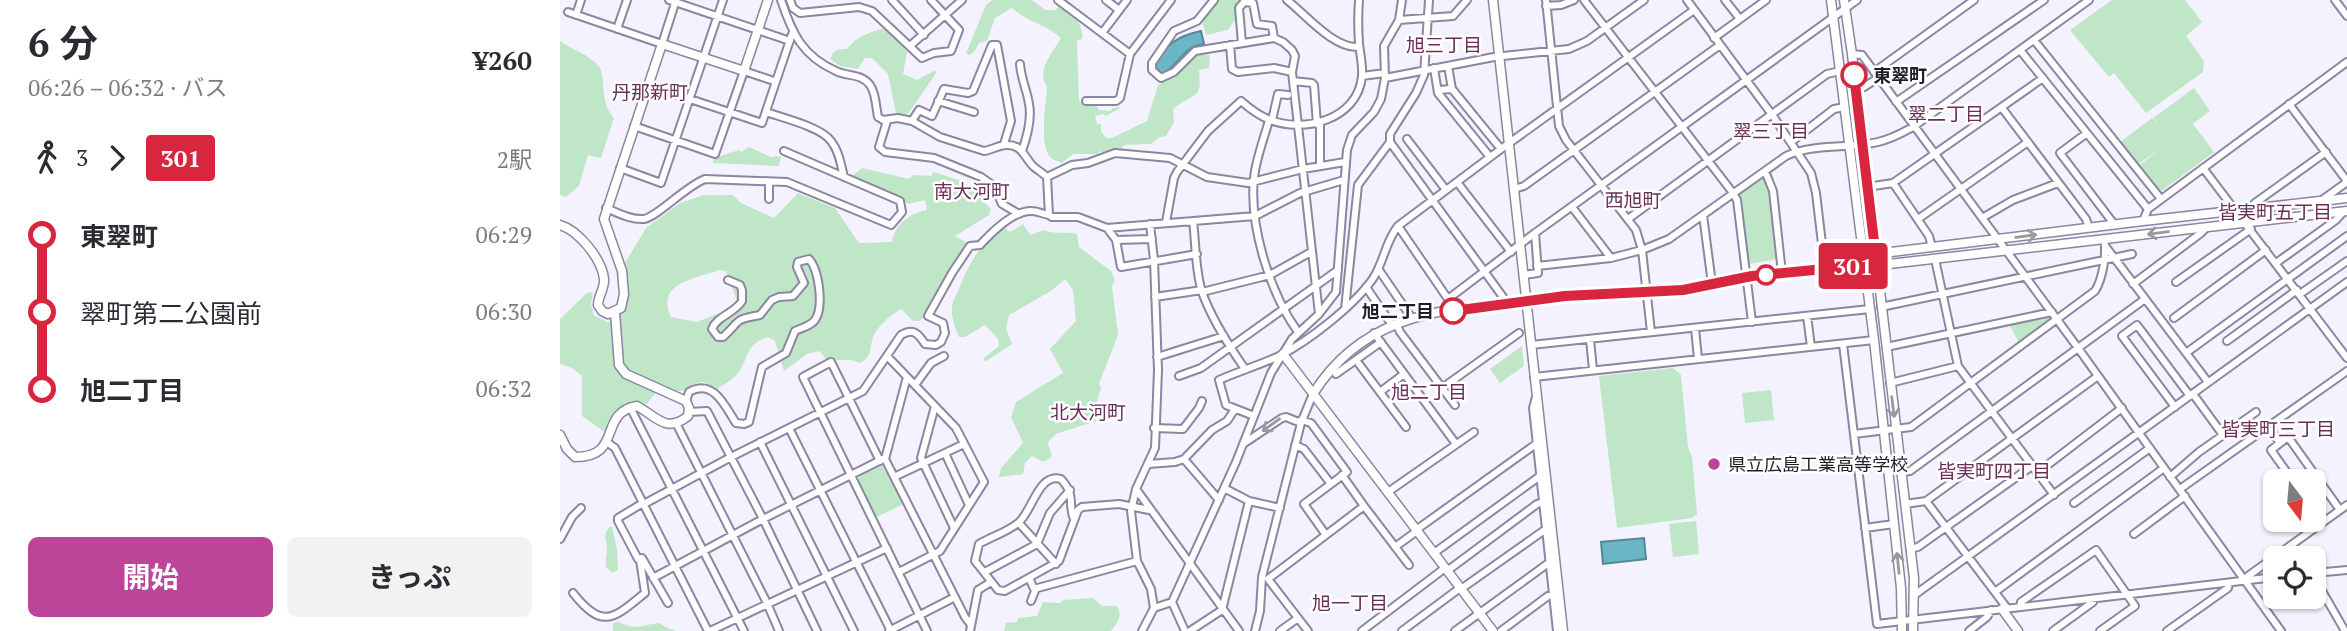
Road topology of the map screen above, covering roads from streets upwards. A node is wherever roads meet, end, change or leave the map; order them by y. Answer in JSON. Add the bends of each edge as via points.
{"nodes":[{"id":1,"x":581,"y":0,"type":"edge"},
{"id":2,"x":627,"y":0,"type":"edge"},
{"id":3,"x":723,"y":0,"type":"edge"},
{"id":4,"x":768,"y":0,"type":"edge"},
{"id":5,"x":781,"y":0,"type":"edge"},
{"id":6,"x":790,"y":0,"type":"edge"},
{"id":7,"x":892,"y":0,"type":"edge"},
{"id":8,"x":932,"y":0,"type":"edge"},
{"id":9,"x":962,"y":0,"type":"edge"},
{"id":10,"x":1058,"y":0,"type":"edge"},
{"id":11,"x":1106,"y":0,"type":"edge"},
{"id":12,"x":1127,"y":0,"type":"edge"},
{"id":13,"x":1171,"y":0,"type":"edge"},
{"id":14,"x":1214,"y":0,"type":"edge"},
{"id":15,"x":1287,"y":0,"type":"edge"},
{"id":16,"x":1359,"y":0,"type":"edge"},
{"id":17,"x":1402,"y":0,"type":"edge"},
{"id":18,"x":1429,"y":0,"type":"edge"},
{"id":19,"x":1467,"y":0,"type":"edge"},
{"id":20,"x":1493,"y":0,"type":"edge"},
{"id":21,"x":1574,"y":0,"type":"edge"},
{"id":22,"x":1584,"y":0,"type":"edge"},
{"id":23,"x":1644,"y":0,"type":"edge"},
{"id":24,"x":1686,"y":0,"type":"edge"},
{"id":25,"x":1725,"y":0,"type":"edge"},
{"id":26,"x":1766,"y":0,"type":"edge"},
{"id":27,"x":1831,"y":0,"type":"edge"},
{"id":28,"x":1857,"y":0,"type":"edge"},
{"id":29,"x":1974,"y":0,"type":"edge"},
{"id":30,"x":2044,"y":0,"type":"edge"},
{"id":31,"x":2074,"y":0,"type":"edge"},
{"id":32,"x":2089,"y":0,"type":"edge"},
{"id":33,"x":2334,"y":0,"type":"edge"},
{"id":34,"x":673,"y":1,"type":"edge"},
{"id":35,"x":1546,"y":3,"type":"edge"},
{"id":36,"x":1844,"y":4,"type":"edge"},
{"id":37,"x":2080,"y":7,"type":"junction"},
{"id":38,"x":1119,"y":10,"type":"junction"},
{"id":39,"x":1694,"y":10,"type":"junction"},
{"id":40,"x":568,"y":12,"type":"dead end"},
{"id":41,"x":576,"y":15,"type":"junction"},
{"id":42,"x":717,"y":16,"type":"junction"},
{"id":43,"x":946,"y":16,"type":"junction"},
{"id":44,"x":2347,"y":16,"type":"edge"},
{"id":45,"x":1833,"y":17,"type":"junction"},
{"id":46,"x":1428,"y":18,"type":"junction"},
{"id":47,"x":1740,"y":19,"type":"junction"},
{"id":48,"x":1399,"y":20,"type":"junction"},
{"id":49,"x":1606,"y":27,"type":"junction"},
{"id":50,"x":617,"y":29,"type":"junction"},
{"id":51,"x":758,"y":31,"type":"junction"},
{"id":52,"x":1102,"y":33,"type":"junction"},
{"id":53,"x":924,"y":35,"type":"junction"},
{"id":54,"x":791,"y":38,"type":"junction"},
{"id":55,"x":1273,"y":38,"type":"junction"},
{"id":56,"x":1714,"y":38,"type":"junction"},
{"id":57,"x":2034,"y":40,"type":"junction"},
{"id":58,"x":1242,"y":43,"type":"junction"},
{"id":59,"x":662,"y":44,"type":"junction"},
{"id":60,"x":1720,"y":44,"type":"junction"},
{"id":61,"x":1230,"y":45,"type":"junction"},
{"id":62,"x":911,"y":46,"type":"junction"},
{"id":63,"x":1359,"y":47,"type":"junction"},
{"id":64,"x":2020,"y":50,"type":"junction"},
{"id":65,"x":1551,"y":51,"type":"junction"},
{"id":66,"x":1130,"y":54,"type":"junction"},
{"id":67,"x":1852,"y":54,"type":"junction"},
{"id":68,"x":1499,"y":56,"type":"junction"},
{"id":69,"x":702,"y":57,"type":"junction"},
{"id":70,"x":1629,"y":57,"type":"junction"},
{"id":71,"x":2347,"y":62,"type":"edge"},
{"id":72,"x":1020,"y":64,"type":"dead end"},
{"id":73,"x":1448,"y":66,"type":"junction"},
{"id":74,"x":1434,"y":68,"type":"junction"},
{"id":75,"x":1425,"y":70,"type":"junction"},
{"id":76,"x":744,"y":71,"type":"junction"},
{"id":77,"x":1840,"y":71,"type":"junction"},
{"id":78,"x":1292,"y":72,"type":"junction"},
{"id":79,"x":1385,"y":75,"type":"junction"},
{"id":80,"x":1876,"y":75,"type":"junction"},
{"id":81,"x":1362,"y":76,"type":"junction"},
{"id":82,"x":2043,"y":78,"type":"junction"},
{"id":83,"x":1747,"y":80,"type":"junction"},
{"id":84,"x":774,"y":81,"type":"junction"},
{"id":85,"x":1293,"y":81,"type":"junction"},
{"id":86,"x":648,"y":85,"type":"junction"},
{"id":87,"x":1452,"y":89,"type":"junction"},
{"id":88,"x":1856,"y":89,"type":"junction"},
{"id":89,"x":1438,"y":90,"type":"junction"},
{"id":90,"x":1656,"y":91,"type":"junction"},
{"id":91,"x":1288,"y":94,"type":"dead end"},
{"id":92,"x":688,"y":100,"type":"junction"},
{"id":93,"x":938,"y":101,"type":"junction"},
{"id":94,"x":1086,"y":101,"type":"dead end"},
{"id":95,"x":1896,"y":102,"type":"junction"},
{"id":96,"x":2290,"y":104,"type":"junction"},
{"id":97,"x":1845,"y":107,"type":"junction"},
{"id":98,"x":2002,"y":108,"type":"junction"},
{"id":99,"x":1556,"y":110,"type":"junction"},
{"id":100,"x":766,"y":112,"type":"junction"},
{"id":101,"x":974,"y":112,"type":"dead end"},
{"id":102,"x":730,"y":113,"type":"junction"},
{"id":103,"x":1773,"y":116,"type":"junction"},
{"id":104,"x":1270,"y":120,"type":"junction"},
{"id":105,"x":887,"y":121,"type":"junction"},
{"id":106,"x":912,"y":121,"type":"junction"},
{"id":107,"x":1318,"y":123,"type":"junction"},
{"id":108,"x":1297,"y":124,"type":"junction"},
{"id":109,"x":1684,"y":126,"type":"junction"},
{"id":110,"x":634,"y":127,"type":"junction"},
{"id":111,"x":1913,"y":127,"type":"junction"},
{"id":112,"x":2087,"y":133,"type":"junction"},
{"id":113,"x":1407,"y":139,"type":"dead end"},
{"id":114,"x":674,"y":141,"type":"junction"},
{"id":115,"x":1390,"y":142,"type":"junction"},
{"id":116,"x":1791,"y":142,"type":"junction"},
{"id":117,"x":2028,"y":142,"type":"junction"},
{"id":118,"x":1004,"y":144,"type":"junction"},
{"id":119,"x":1850,"y":145,"type":"junction"},
{"id":120,"x":1863,"y":145,"type":"junction"},
{"id":121,"x":1505,"y":146,"type":"junction"},
{"id":122,"x":1022,"y":150,"type":"junction"},
{"id":123,"x":1574,"y":150,"type":"junction"},
{"id":124,"x":784,"y":151,"type":"dead end"},
{"id":125,"x":1797,"y":151,"type":"junction"},
{"id":126,"x":2326,"y":152,"type":"junction"},
{"id":127,"x":1934,"y":154,"type":"junction"},
{"id":128,"x":1490,"y":157,"type":"junction"},
{"id":129,"x":1709,"y":161,"type":"junction"},
{"id":130,"x":1345,"y":162,"type":"junction"},
{"id":131,"x":1425,"y":162,"type":"junction"},
{"id":132,"x":1183,"y":165,"type":"junction"},
{"id":133,"x":1320,"y":166,"type":"junction"},
{"id":134,"x":620,"y":168,"type":"junction"},
{"id":135,"x":2203,"y":168,"type":"junction"},
{"id":136,"x":1303,"y":169,"type":"junction"},
{"id":137,"x":1765,"y":171,"type":"junction"},
{"id":138,"x":1412,"y":172,"type":"junction"},
{"id":139,"x":844,"y":177,"type":"junction"},
{"id":140,"x":1047,"y":177,"type":"junction"},
{"id":141,"x":1344,"y":180,"type":"junction"},
{"id":142,"x":2347,"y":181,"type":"edge"},
{"id":143,"x":769,"y":182,"type":"junction"},
{"id":144,"x":1254,"y":182,"type":"junction"},
{"id":145,"x":1457,"y":182,"type":"junction"},
{"id":146,"x":1892,"y":183,"type":"junction"},
{"id":147,"x":2058,"y":183,"type":"junction"},
{"id":148,"x":1602,"y":185,"type":"junction"},
{"id":149,"x":1867,"y":187,"type":"junction"},
{"id":150,"x":1514,"y":189,"type":"junction"},
{"id":151,"x":1446,"y":190,"type":"junction"},
{"id":152,"x":1961,"y":190,"type":"junction"},
{"id":153,"x":1305,"y":191,"type":"junction"},
{"id":154,"x":1733,"y":194,"type":"junction"},
{"id":155,"x":2347,"y":198,"type":"edge"},
{"id":156,"x":769,"y":199,"type":"dead end"},
{"id":157,"x":2161,"y":199,"type":"junction"},
{"id":158,"x":1432,"y":200,"type":"junction"},
{"id":159,"x":2321,"y":201,"type":"junction"},
{"id":160,"x":1572,"y":207,"type":"junction"},
{"id":161,"x":606,"y":208,"type":"junction"},
{"id":162,"x":2148,"y":209,"type":"junction"},
{"id":163,"x":2251,"y":209,"type":"junction"},
{"id":164,"x":2236,"y":211,"type":"junction"},
{"id":165,"x":2346,"y":211,"type":"edge"},
{"id":166,"x":1019,"y":214,"type":"junction"},
{"id":167,"x":1048,"y":215,"type":"junction"},
{"id":168,"x":1703,"y":215,"type":"junction"},
{"id":169,"x":1255,"y":216,"type":"junction"},
{"id":170,"x":1982,"y":218,"type":"junction"},
{"id":171,"x":1628,"y":219,"type":"junction"},
{"id":172,"x":1918,"y":219,"type":"junction"},
{"id":173,"x":1194,"y":221,"type":"junction"},
{"id":174,"x":2143,"y":221,"type":"junction"},
{"id":175,"x":1166,"y":222,"type":"junction"},
{"id":176,"x":1150,"y":224,"type":"junction"},
{"id":177,"x":560,"y":225,"type":"edge"},
{"id":178,"x":2114,"y":225,"type":"junction"},
{"id":179,"x":1398,"y":226,"type":"junction"},
{"id":180,"x":2248,"y":226,"type":"junction"},
{"id":181,"x":2207,"y":227,"type":"junction"},
{"id":182,"x":1107,"y":228,"type":"junction"},
{"id":183,"x":2089,"y":228,"type":"junction"},
{"id":184,"x":1535,"y":233,"type":"junction"},
{"id":185,"x":2347,"y":236,"type":"edge"},
{"id":186,"x":1152,"y":239,"type":"junction"},
{"id":187,"x":1998,"y":239,"type":"junction"},
{"id":188,"x":1116,"y":240,"type":"junction"},
{"id":189,"x":2105,"y":243,"type":"junction"},
{"id":190,"x":1520,"y":244,"type":"junction"},
{"id":191,"x":1932,"y":247,"type":"junction"},
{"id":192,"x":1642,"y":250,"type":"junction"},
{"id":193,"x":2266,"y":250,"type":"junction"},
{"id":194,"x":2006,"y":251,"type":"junction"},
{"id":195,"x":1311,"y":252,"type":"junction"},
{"id":196,"x":1511,"y":252,"type":"junction"},
{"id":197,"x":1197,"y":254,"type":"junction"},
{"id":198,"x":1875,"y":254,"type":"junction"},
{"id":199,"x":2132,"y":254,"type":"dead end"},
{"id":200,"x":1611,"y":258,"type":"junction"},
{"id":201,"x":2115,"y":258,"type":"junction"},
{"id":202,"x":1935,"y":259,"type":"junction"},
{"id":203,"x":1154,"y":260,"type":"junction"},
{"id":204,"x":2103,"y":261,"type":"junction"},
{"id":205,"x":2347,"y":261,"type":"edge"},
{"id":206,"x":2276,"y":263,"type":"junction"},
{"id":207,"x":1865,"y":265,"type":"junction"},
{"id":208,"x":1537,"y":266,"type":"junction"},
{"id":209,"x":1877,"y":266,"type":"junction"},
{"id":210,"x":1825,"y":269,"type":"junction"},
{"id":211,"x":1338,"y":270,"type":"junction"},
{"id":212,"x":1379,"y":270,"type":"junction"},
{"id":213,"x":1485,"y":272,"type":"junction"},
{"id":214,"x":1782,"y":273,"type":"junction"},
{"id":215,"x":1270,"y":275,"type":"junction"},
{"id":216,"x":1523,"y":275,"type":"junction"},
{"id":217,"x":1746,"y":277,"type":"junction"},
{"id":218,"x":2025,"y":277,"type":"junction"},
{"id":219,"x":2288,"y":278,"type":"junction"},
{"id":220,"x":728,"y":280,"type":"dead end"},
{"id":221,"x":2176,"y":282,"type":"dead end"},
{"id":222,"x":2347,"y":282,"type":"edge"},
{"id":223,"x":1712,"y":284,"type":"junction"},
{"id":224,"x":2133,"y":284,"type":"junction"},
{"id":225,"x":1315,"y":287,"type":"junction"},
{"id":226,"x":1366,"y":288,"type":"junction"},
{"id":227,"x":1202,"y":291,"type":"junction"},
{"id":228,"x":1647,"y":292,"type":"junction"},
{"id":229,"x":2298,"y":292,"type":"junction"},
{"id":230,"x":1943,"y":294,"type":"junction"},
{"id":231,"x":1155,"y":297,"type":"junction"},
{"id":232,"x":1503,"y":297,"type":"dead end"},
{"id":233,"x":1448,"y":299,"type":"junction"},
{"id":234,"x":2145,"y":299,"type":"junction"},
{"id":235,"x":1525,"y":300,"type":"junction"},
{"id":236,"x":1881,"y":307,"type":"junction"},
{"id":237,"x":2310,"y":308,"type":"junction"},
{"id":238,"x":1345,"y":309,"type":"junction"},
{"id":239,"x":1870,"y":309,"type":"junction"},
{"id":240,"x":1283,"y":310,"type":"junction"},
{"id":241,"x":1451,"y":311,"type":"junction"},
{"id":242,"x":615,"y":312,"type":"junction"},
{"id":243,"x":2052,"y":312,"type":"junction"},
{"id":244,"x":1319,"y":314,"type":"junction"},
{"id":245,"x":1807,"y":316,"type":"junction"},
{"id":246,"x":1412,"y":317,"type":"junction"},
{"id":247,"x":2174,"y":318,"type":"dead end"},
{"id":248,"x":2056,"y":319,"type":"junction"},
{"id":249,"x":1752,"y":322,"type":"junction"},
{"id":250,"x":1394,"y":324,"type":"junction"},
{"id":251,"x":1695,"y":328,"type":"junction"},
{"id":252,"x":1298,"y":332,"type":"junction"},
{"id":253,"x":1651,"y":332,"type":"junction"},
{"id":254,"x":1374,"y":333,"type":"junction"},
{"id":255,"x":1519,"y":333,"type":"dead end"},
{"id":256,"x":1951,"y":334,"type":"junction"},
{"id":257,"x":1224,"y":336,"type":"junction"},
{"id":258,"x":1590,"y":339,"type":"junction"},
{"id":259,"x":1874,"y":340,"type":"junction"},
{"id":260,"x":2347,"y":340,"type":"edge"},
{"id":261,"x":2227,"y":341,"type":"dead end"},
{"id":262,"x":1381,"y":342,"type":"junction"},
{"id":263,"x":1843,"y":344,"type":"junction"},
{"id":264,"x":1531,"y":345,"type":"junction"},
{"id":265,"x":2338,"y":346,"type":"junction"},
{"id":266,"x":1811,"y":347,"type":"junction"},
{"id":267,"x":1886,"y":347,"type":"junction"},
{"id":268,"x":1230,"y":348,"type":"junction"},
{"id":269,"x":2078,"y":348,"type":"junction"},
{"id":270,"x":2186,"y":353,"type":"junction"},
{"id":271,"x":1283,"y":354,"type":"junction"},
{"id":272,"x":887,"y":356,"type":"junction"},
{"id":273,"x":944,"y":356,"type":"dead end"},
{"id":274,"x":1157,"y":357,"type":"junction"},
{"id":275,"x":2347,"y":358,"type":"edge"},
{"id":276,"x":1698,"y":359,"type":"junction"},
{"id":277,"x":1360,"y":364,"type":"dead end"},
{"id":278,"x":1958,"y":366,"type":"junction"},
{"id":279,"x":1245,"y":369,"type":"junction"},
{"id":280,"x":1593,"y":370,"type":"junction"},
{"id":281,"x":2347,"y":371,"type":"edge"},
{"id":282,"x":1336,"y":374,"type":"dead end"},
{"id":283,"x":1404,"y":374,"type":"junction"},
{"id":284,"x":1179,"y":376,"type":"dead end"},
{"id":285,"x":2098,"y":376,"type":"junction"},
{"id":286,"x":907,"y":377,"type":"junction"},
{"id":287,"x":1534,"y":377,"type":"junction"},
{"id":288,"x":2208,"y":382,"type":"junction"},
{"id":289,"x":1891,"y":383,"type":"junction"},
{"id":290,"x":1970,"y":384,"type":"junction"},
{"id":291,"x":915,"y":385,"type":"junction"},
{"id":292,"x":1442,"y":388,"type":"junction"},
{"id":293,"x":1380,"y":392,"type":"junction"},
{"id":294,"x":1313,"y":394,"type":"junction"},
{"id":295,"x":2191,"y":395,"type":"junction"},
{"id":296,"x":1537,"y":396,"type":"junction"},
{"id":297,"x":850,"y":398,"type":"junction"},
{"id":298,"x":686,"y":401,"type":"junction"},
{"id":299,"x":1202,"y":401,"type":"dead end"},
{"id":300,"x":1455,"y":405,"type":"dead end"},
{"id":301,"x":935,"y":406,"type":"junction"},
{"id":302,"x":631,"y":407,"type":"junction"},
{"id":303,"x":2175,"y":407,"type":"junction"},
{"id":304,"x":2122,"y":408,"type":"junction"},
{"id":305,"x":1235,"y":409,"type":"junction"},
{"id":306,"x":1990,"y":411,"type":"junction"},
{"id":307,"x":689,"y":412,"type":"junction"},
{"id":308,"x":2256,"y":412,"type":"dead end"},
{"id":309,"x":821,"y":413,"type":"junction"},
{"id":310,"x":1254,"y":416,"type":"junction"},
{"id":311,"x":1301,"y":421,"type":"junction"},
{"id":312,"x":676,"y":423,"type":"junction"},
{"id":313,"x":1406,"y":427,"type":"dead end"},
{"id":314,"x":2268,"y":427,"type":"junction"},
{"id":315,"x":789,"y":428,"type":"junction"},
{"id":316,"x":1154,"y":428,"type":"junction"},
{"id":317,"x":1896,"y":430,"type":"junction"},
{"id":318,"x":1884,"y":431,"type":"junction"},
{"id":319,"x":1474,"y":432,"type":"dead end"},
{"id":320,"x":2139,"y":432,"type":"junction"},
{"id":321,"x":1854,"y":434,"type":"junction"},
{"id":322,"x":560,"y":435,"type":"edge"},
{"id":323,"x":2223,"y":435,"type":"junction"},
{"id":324,"x":2011,"y":439,"type":"junction"},
{"id":325,"x":760,"y":442,"type":"junction"},
{"id":326,"x":608,"y":443,"type":"junction"},
{"id":327,"x":2280,"y":443,"type":"junction"},
{"id":328,"x":964,"y":444,"type":"junction"},
{"id":329,"x":1243,"y":444,"type":"junction"},
{"id":330,"x":1455,"y":444,"type":"junction"},
{"id":331,"x":1536,"y":444,"type":"junction"},
{"id":332,"x":1295,"y":445,"type":"junction"},
{"id":333,"x":2150,"y":448,"type":"junction"},
{"id":334,"x":945,"y":453,"type":"junction"},
{"id":335,"x":731,"y":457,"type":"junction"},
{"id":336,"x":1184,"y":459,"type":"junction"},
{"id":337,"x":882,"y":460,"type":"junction"},
{"id":338,"x":923,"y":463,"type":"junction"},
{"id":339,"x":1148,"y":464,"type":"junction"},
{"id":340,"x":2032,"y":466,"type":"junction"},
{"id":341,"x":2164,"y":468,"type":"junction"},
{"id":342,"x":2285,"y":469,"type":"edge"},
{"id":343,"x":1901,"y":472,"type":"junction"},
{"id":344,"x":701,"y":473,"type":"junction"},
{"id":345,"x":2037,"y":473,"type":"junction"},
{"id":346,"x":851,"y":475,"type":"junction"},
{"id":347,"x":1342,"y":475,"type":"junction"},
{"id":348,"x":1540,"y":476,"type":"junction"},
{"id":349,"x":894,"y":477,"type":"junction"},
{"id":350,"x":2171,"y":477,"type":"junction"},
{"id":351,"x":1331,"y":484,"type":"junction"},
{"id":352,"x":1224,"y":488,"type":"junction"},
{"id":353,"x":673,"y":489,"type":"junction"},
{"id":354,"x":1136,"y":489,"type":"junction"},
{"id":355,"x":2180,"y":489,"type":"junction"},
{"id":356,"x":822,"y":490,"type":"junction"},
{"id":357,"x":1070,"y":490,"type":"junction"},
{"id":358,"x":1388,"y":492,"type":"junction"},
{"id":359,"x":2053,"y":495,"type":"junction"},
{"id":360,"x":2185,"y":496,"type":"junction"},
{"id":361,"x":1219,"y":500,"type":"junction"},
{"id":362,"x":1250,"y":501,"type":"junction"},
{"id":363,"x":1926,"y":501,"type":"junction"},
{"id":364,"x":1543,"y":502,"type":"junction"},
{"id":365,"x":2074,"y":503,"type":"dead end"},
{"id":366,"x":643,"y":504,"type":"junction"},
{"id":367,"x":1905,"y":504,"type":"junction"},
{"id":368,"x":792,"y":505,"type":"junction"},
{"id":369,"x":969,"y":505,"type":"junction"},
{"id":370,"x":1132,"y":506,"type":"junction"},
{"id":371,"x":1364,"y":506,"type":"junction"},
{"id":372,"x":581,"y":508,"type":"dead end"},
{"id":373,"x":1280,"y":508,"type":"junction"},
{"id":374,"x":2344,"y":508,"type":"edge"},
{"id":375,"x":1149,"y":510,"type":"junction"},
{"id":376,"x":763,"y":519,"type":"junction"},
{"id":377,"x":1074,"y":520,"type":"junction"},
{"id":378,"x":2326,"y":521,"type":"edge"},
{"id":379,"x":1019,"y":523,"type":"junction"},
{"id":380,"x":1894,"y":524,"type":"junction"},
{"id":381,"x":1946,"y":526,"type":"junction"},
{"id":382,"x":954,"y":528,"type":"junction"},
{"id":383,"x":1865,"y":528,"type":"junction"},
{"id":384,"x":1546,"y":529,"type":"junction"},
{"id":385,"x":1417,"y":530,"type":"junction"},
{"id":386,"x":2310,"y":532,"type":"edge"},
{"id":387,"x":1326,"y":534,"type":"junction"},
{"id":388,"x":2134,"y":534,"type":"dead end"},
{"id":389,"x":733,"y":536,"type":"junction"},
{"id":390,"x":560,"y":539,"type":"edge"},
{"id":391,"x":1037,"y":544,"type":"junction"},
{"id":392,"x":1395,"y":547,"type":"junction"},
{"id":393,"x":887,"y":548,"type":"junction"},
{"id":394,"x":1910,"y":549,"type":"junction"},
{"id":395,"x":705,"y":551,"type":"junction"},
{"id":396,"x":1434,"y":553,"type":"junction"},
{"id":397,"x":933,"y":554,"type":"junction"},
{"id":398,"x":1969,"y":556,"type":"junction"},
{"id":399,"x":640,"y":558,"type":"junction"},
{"id":400,"x":1137,"y":561,"type":"junction"},
{"id":401,"x":857,"y":562,"type":"junction"},
{"id":402,"x":1550,"y":562,"type":"junction"},
{"id":403,"x":1056,"y":564,"type":"junction"},
{"id":404,"x":1189,"y":564,"type":"junction"},
{"id":405,"x":1409,"y":565,"type":"dead end"},
{"id":406,"x":676,"y":566,"type":"junction"},
{"id":407,"x":1446,"y":569,"type":"junction"},
{"id":408,"x":2347,"y":569,"type":"edge"},
{"id":409,"x":899,"y":572,"type":"junction"},
{"id":410,"x":985,"y":572,"type":"junction"},
{"id":411,"x":2326,"y":573,"type":"edge"},
{"id":412,"x":828,"y":576,"type":"junction"},
{"id":413,"x":1029,"y":578,"type":"junction"},
{"id":414,"x":1265,"y":578,"type":"junction"},
{"id":415,"x":2263,"y":578,"type":"edge"},
{"id":416,"x":653,"y":579,"type":"junction"},
{"id":417,"x":2245,"y":580,"type":"junction"},
{"id":418,"x":991,"y":582,"type":"junction"},
{"id":419,"x":2229,"y":583,"type":"junction"},
{"id":420,"x":1034,"y":589,"type":"junction"},
{"id":421,"x":1461,"y":589,"type":"junction"},
{"id":422,"x":797,"y":590,"type":"junction"},
{"id":423,"x":1995,"y":592,"type":"junction"},
{"id":424,"x":573,"y":593,"type":"dead end"},
{"id":425,"x":1553,"y":594,"type":"junction"},
{"id":426,"x":2128,"y":595,"type":"junction"},
{"id":427,"x":1913,"y":596,"type":"junction"},
{"id":428,"x":955,"y":597,"type":"junction"},
{"id":429,"x":2326,"y":597,"type":"edge"},
{"id":430,"x":2093,"y":599,"type":"junction"},
{"id":431,"x":1031,"y":601,"type":"dead end"},
{"id":432,"x":1172,"y":602,"type":"junction"},
{"id":433,"x":668,"y":603,"type":"dead end"},
{"id":434,"x":768,"y":603,"type":"junction"},
{"id":435,"x":2020,"y":607,"type":"junction"},
{"id":436,"x":1154,"y":608,"type":"junction"},
{"id":437,"x":2004,"y":609,"type":"junction"},
{"id":438,"x":1222,"y":610,"type":"junction"},
{"id":439,"x":1991,"y":610,"type":"junction"},
{"id":440,"x":1479,"y":612,"type":"junction"},
{"id":441,"x":920,"y":615,"type":"junction"},
{"id":442,"x":737,"y":618,"type":"junction"},
{"id":443,"x":1298,"y":618,"type":"junction"},
{"id":444,"x":1914,"y":620,"type":"junction"},
{"id":445,"x":1903,"y":621,"type":"junction"},
{"id":446,"x":971,"y":628,"type":"edge"},
{"id":447,"x":709,"y":631,"type":"edge"},
{"id":448,"x":744,"y":631,"type":"edge"},
{"id":449,"x":779,"y":631,"type":"edge"},
{"id":450,"x":817,"y":631,"type":"edge"},
{"id":451,"x":855,"y":631,"type":"edge"},
{"id":452,"x":890,"y":631,"type":"edge"},
{"id":453,"x":927,"y":631,"type":"edge"},
{"id":454,"x":1142,"y":631,"type":"edge"},
{"id":455,"x":1188,"y":631,"type":"edge"},
{"id":456,"x":1239,"y":631,"type":"edge"},
{"id":457,"x":1255,"y":631,"type":"edge"},
{"id":458,"x":1280,"y":631,"type":"edge"},
{"id":459,"x":1308,"y":631,"type":"edge"},
{"id":460,"x":1362,"y":631,"type":"edge"},
{"id":461,"x":1402,"y":631,"type":"edge"},
{"id":462,"x":1454,"y":631,"type":"edge"},
{"id":463,"x":1493,"y":631,"type":"edge"},
{"id":464,"x":1501,"y":631,"type":"edge"},
{"id":465,"x":1557,"y":631,"type":"edge"},
{"id":466,"x":1563,"y":631,"type":"edge"},
{"id":467,"x":1902,"y":631,"type":"edge"},
{"id":468,"x":1913,"y":631,"type":"edge"},
{"id":469,"x":1969,"y":631,"type":"edge"},
{"id":470,"x":2018,"y":631,"type":"edge"},
{"id":471,"x":2053,"y":631,"type":"edge"},
{"id":472,"x":2100,"y":631,"type":"edge"},
{"id":473,"x":2167,"y":631,"type":"edge"},
{"id":474,"x":2281,"y":631,"type":"edge"},
{"id":475,"x":2345,"y":631,"type":"edge"}],
"edges":[{"from":1,"to":41,"type":"street"},
{"from":2,"to":50,"type":"street"},
{"from":3,"to":42,"type":"street"},
{"from":4,"to":51,"type":"street"},
{"from":5,"to":54,"type":"street"},
{"from":6,"to":62,"type":"street","via":[[800,13],[859,7],[872,11]]},
{"from":7,"to":53,"type":"street"},
{"from":8,"to":43,"type":"street"},
{"from":9,"to":43,"type":"street"},
{"from":10,"to":52,"type":"street"},
{"from":11,"to":38,"type":"street"},
{"from":12,"to":38,"type":"street"},
{"from":13,"to":66,"type":"street"},
{"from":14,"to":61,"type":"street","via":[[1197,20],[1174,31],[1152,70],[1161,78],[1194,52]]},
{"from":15,"to":63,"type":"street","via":[[1342,45]]},
{"from":16,"to":63,"type":"street"},
{"from":17,"to":48,"type":"street"},
{"from":18,"to":46,"type":"street"},
{"from":19,"to":46,"type":"street","via":[[1453,16]]},
{"from":20,"to":68,"type":"street"},
{"from":21,"to":35,"type":"street","via":[[1561,5]]},
{"from":22,"to":49,"type":"street"},
{"from":23,"to":49,"type":"street"},
{"from":24,"to":39,"type":"street"},
{"from":25,"to":47,"type":"street"},
{"from":26,"to":47,"type":"street"},
{"from":27,"to":45,"type":"street"},
{"from":28,"to":36,"type":"street"},
{"from":29,"to":80,"type":"street"},
{"from":30,"to":95,"type":"street"},
{"from":31,"to":37,"type":"street"},
{"from":32,"to":37,"type":"street"},
{"from":33,"to":44,"type":"street"},
{"from":34,"to":42,"type":"street"},
{"from":34,"to":59,"type":"street"},
{"from":35,"to":65,"type":"street"},
{"from":36,"to":45,"type":"street"},
{"from":36,"to":67,"type":"street"},
{"from":37,"to":57,"type":"street"},
{"from":38,"to":52,"type":"street"},
{"from":39,"to":56,"type":"street"},
{"from":39,"to":70,"type":"street"},
{"from":40,"to":41,"type":"street"},
{"from":41,"to":50,"type":"street"},
{"from":42,"to":51,"type":"street"},
{"from":42,"to":69,"type":"street"},
{"from":43,"to":53,"type":"street"},
{"from":43,"to":62,"type":"street","via":[[959,30],[951,51],[922,58]]},
{"from":45,"to":77,"type":"street"},
{"from":45,"to":83,"type":"street"},
{"from":46,"to":48,"type":"street"},
{"from":46,"to":75,"type":"street"},
{"from":47,"to":56,"type":"street"},
{"from":48,"to":79,"type":"street","via":[[1384,46]]},
{"from":49,"to":65,"type":"street","via":[[1569,49]]},
{"from":49,"to":70,"type":"street"},
{"from":50,"to":59,"type":"street"},
{"from":51,"to":54,"type":"street"},
{"from":51,"to":76,"type":"street"},
{"from":52,"to":66,"type":"street"},
{"from":53,"to":62,"type":"street"},
{"from":54,"to":84,"type":"street"},
{"from":54,"to":105,"type":"street","via":[[837,72],[861,76],[873,90],[878,117]]},
{"from":55,"to":58,"type":"street"},
{"from":55,"to":58,"type":"street","via":[[1272,26],[1257,24],[1253,4],[1244,2],[1239,8]]},
{"from":55,"to":78,"type":"street","via":[[1292,50]]},
{"from":56,"to":60,"type":"street"},
{"from":57,"to":64,"type":"street"},
{"from":57,"to":157,"type":"street"},
{"from":58,"to":61,"type":"street"},
{"from":59,"to":69,"type":"street"},
{"from":59,"to":86,"type":"street"},
{"from":60,"to":83,"type":"street"},
{"from":60,"to":90,"type":"street"},
{"from":61,"to":78,"type":"street","via":[[1232,69],[1238,72],[1274,68]]},
{"from":63,"to":81,"type":"street"},
{"from":64,"to":82,"type":"street"},
{"from":64,"to":111,"type":"street"},
{"from":65,"to":68,"type":"street"},
{"from":65,"to":99,"type":"street"},
{"from":66,"to":94,"type":"street","via":[[1120,98]]},
{"from":67,"to":80,"type":"street","via":[[1861,55]]},
{"from":67,"to":88,"type":"street"},
{"from":68,"to":73,"type":"street"},
{"from":68,"to":121,"type":"street"},
{"from":69,"to":76,"type":"street"},
{"from":69,"to":92,"type":"street"},
{"from":70,"to":90,"type":"street"},
{"from":70,"to":99,"type":"street"},
{"from":71,"to":96,"type":"street"},
{"from":72,"to":122,"type":"street","via":[[1030,105]]},
{"from":73,"to":74,"type":"street"},
{"from":73,"to":87,"type":"street"},
{"from":74,"to":75,"type":"street"},
{"from":74,"to":89,"type":"street"},
{"from":75,"to":79,"type":"street"},
{"from":75,"to":115,"type":"street"},
{"from":76,"to":84,"type":"street"},
{"from":76,"to":102,"type":"street"},
{"from":77,"to":97,"type":"street"},
{"from":77,"to":103,"type":"street","via":[[1827,74]]},
{"from":78,"to":85,"type":"street"},
{"from":79,"to":81,"type":"street"},
{"from":79,"to":130,"type":"street","via":[[1378,105],[1349,141]]},
{"from":80,"to":88,"type":"street"},
{"from":80,"to":95,"type":"street"},
{"from":81,"to":107,"type":"street","via":[[1353,100],[1332,118]]},
{"from":82,"to":98,"type":"street"},
{"from":82,"to":112,"type":"street"},
{"from":83,"to":103,"type":"street"},
{"from":83,"to":109,"type":"street"},
{"from":84,"to":100,"type":"street"},
{"from":85,"to":107,"type":"street","via":[[1314,86]]},
{"from":85,"to":108,"type":"street"},
{"from":86,"to":92,"type":"street"},
{"from":86,"to":110,"type":"street"},
{"from":87,"to":89,"type":"street"},
{"from":87,"to":121,"type":"street"},
{"from":88,"to":120,"type":"street"},
{"from":89,"to":128,"type":"street"},
{"from":90,"to":109,"type":"street"},
{"from":90,"to":123,"type":"street"},
{"from":91,"to":104,"type":"street","via":[[1278,94]]},
{"from":92,"to":102,"type":"street"},
{"from":92,"to":114,"type":"street"},
{"from":93,"to":101,"type":"street"},
{"from":93,"to":106,"type":"street","via":[[932,116],[919,110]]},
{"from":93,"to":118,"type":"street","via":[[944,89],[973,91],[992,45],[997,45],[1010,121]]},
{"from":95,"to":111,"type":"street"},
{"from":96,"to":126,"type":"street"},
{"from":96,"to":135,"type":"street"},
{"from":97,"to":116,"type":"street","via":[[1834,109]]},
{"from":97,"to":119,"type":"street"},
{"from":98,"to":117,"type":"street"},
{"from":98,"to":127,"type":"street"},
{"from":99,"to":121,"type":"street"},
{"from":99,"to":123,"type":"street"},
{"from":100,"to":102,"type":"street","via":[[762,122]]},
{"from":100,"to":139,"type":"street","via":[[831,140]]},
{"from":102,"to":114,"type":"street","via":[[715,154]]},
{"from":103,"to":116,"type":"street"},
{"from":103,"to":129,"type":"street"},
{"from":104,"to":108,"type":"street"},
{"from":104,"to":132,"type":"street","via":[[1241,101],[1208,131]]},
{"from":104,"to":144,"type":"street"},
{"from":105,"to":106,"type":"street"},
{"from":105,"to":166,"type":"street","via":[[879,148],[934,158],[972,173],[994,186],[1002,204]]},
{"from":106,"to":118,"type":"street","via":[[940,137],[984,151]]},
{"from":107,"to":108,"type":"street"},
{"from":107,"to":133,"type":"street"},
{"from":108,"to":136,"type":"street"},
{"from":109,"to":129,"type":"street"},
{"from":109,"to":148,"type":"street"},
{"from":110,"to":114,"type":"street"},
{"from":110,"to":134,"type":"street"},
{"from":111,"to":120,"type":"street","via":[[1894,138]]},
{"from":111,"to":127,"type":"street"},
{"from":112,"to":162,"type":"street"},
{"from":112,"to":178,"type":"street","via":[[2060,153]]},
{"from":113,"to":131,"type":"street"},
{"from":114,"to":134,"type":"street","via":[[661,183]]},
{"from":115,"to":138,"type":"street"},
{"from":115,"to":238,"type":"street","via":[[1358,186]]},
{"from":116,"to":125,"type":"street"},
{"from":117,"to":147,"type":"street"},
{"from":117,"to":152,"type":"street"},
{"from":118,"to":122,"type":"street"},
{"from":119,"to":120,"type":"street"},
{"from":119,"to":125,"type":"street"},
{"from":119,"to":207,"type":"street"},
{"from":120,"to":149,"type":"street"},
{"from":121,"to":128,"type":"street"},
{"from":121,"to":150,"type":"street"},
{"from":122,"to":140,"type":"street"},
{"from":123,"to":148,"type":"street"},
{"from":123,"to":150,"type":"street"},
{"from":124,"to":139,"type":"street"},
{"from":125,"to":137,"type":"street"},
{"from":125,"to":210,"type":"street","via":[[1811,173],[1816,193]]},
{"from":126,"to":142,"type":"street"},
{"from":126,"to":163,"type":"street"},
{"from":127,"to":146,"type":"street"},
{"from":127,"to":152,"type":"street"},
{"from":128,"to":145,"type":"street"},
{"from":129,"to":154,"type":"street"},
{"from":129,"to":171,"type":"street"},
{"from":130,"to":133,"type":"street"},
{"from":130,"to":141,"type":"street"},
{"from":131,"to":138,"type":"street"},
{"from":131,"to":151,"type":"street"},
{"from":132,"to":140,"type":"street","via":[[1170,158],[1115,153]]},
{"from":132,"to":144,"type":"street","via":[[1207,177]]},
{"from":132,"to":175,"type":"street","via":[[1174,178]]},
{"from":133,"to":136,"type":"street"},
{"from":134,"to":161,"type":"street"},
{"from":135,"to":157,"type":"street"},
{"from":135,"to":164,"type":"street"},
{"from":136,"to":144,"type":"street"},
{"from":136,"to":153,"type":"street"},
{"from":137,"to":154,"type":"street"},
{"from":137,"to":214,"type":"street","via":[[1773,191]]},
{"from":138,"to":158,"type":"street"},
{"from":139,"to":143,"type":"street","via":[[900,201],[902,212],[891,225],[787,182]]},
{"from":140,"to":167,"type":"street"},
{"from":141,"to":153,"type":"street"},
{"from":141,"to":211,"type":"street"},
{"from":142,"to":159,"type":"street"},
{"from":143,"to":156,"type":"street"},
{"from":143,"to":161,"type":"street","via":[[705,180],[647,219]]},
{"from":144,"to":169,"type":"street"},
{"from":145,"to":151,"type":"street"},
{"from":145,"to":196,"type":"street"},
{"from":146,"to":149,"type":"street"},
{"from":146,"to":172,"type":"street"},
{"from":147,"to":170,"type":"street"},
{"from":147,"to":183,"type":"street"},
{"from":148,"to":160,"type":"street"},
{"from":148,"to":171,"type":"street"},
{"from":149,"to":198,"type":"street"},
{"from":150,"to":190,"type":"street"},
{"from":151,"to":158,"type":"street"},
{"from":152,"to":170,"type":"street"},
{"from":152,"to":172,"type":"street"},
{"from":153,"to":169,"type":"street"},
{"from":153,"to":195,"type":"street"},
{"from":154,"to":168,"type":"street"},
{"from":154,"to":217,"type":"street"},
{"from":155,"to":159,"type":"street"},
{"from":157,"to":162,"type":"street"},
{"from":158,"to":179,"type":"street"},
{"from":158,"to":213,"type":"street"},
{"from":159,"to":163,"type":"street"},
{"from":160,"to":184,"type":"street"},
{"from":160,"to":200,"type":"street"},
{"from":161,"to":242,"type":"street","via":[[604,219],[622,271],[624,294],[621,308]]},
{"from":162,"to":174,"type":"street"},
{"from":163,"to":164,"type":"street"},
{"from":164,"to":174,"type":"street"},
{"from":164,"to":180,"type":"street"},
{"from":165,"to":180,"type":"street"},
{"from":165,"to":206,"type":"street"},
{"from":166,"to":167,"type":"street","via":[[1030,210]]},
{"from":166,"to":272,"type":"street","via":[[980,245],[970,246],[951,273],[928,316],[943,323],[941,342],[925,344],[914,331],[907,332]]},
{"from":167,"to":182,"type":"street","via":[[1078,217]]},
{"from":168,"to":192,"type":"street","via":[[1669,239]]},
{"from":168,"to":223,"type":"street"},
{"from":169,"to":173,"type":"street"},
{"from":169,"to":215,"type":"street"},
{"from":170,"to":187,"type":"street"},
{"from":171,"to":192,"type":"street"},
{"from":172,"to":191,"type":"street"},
{"from":173,"to":175,"type":"street"},
{"from":173,"to":197,"type":"street"},
{"from":174,"to":178,"type":"street"},
{"from":175,"to":176,"type":"street"},
{"from":176,"to":182,"type":"street"},
{"from":176,"to":186,"type":"street"},
{"from":177,"to":242,"type":"street","via":[[578,233],[600,266],[604,278],[598,305],[608,314]]},
{"from":178,"to":183,"type":"street"},
{"from":179,"to":212,"type":"street"},
{"from":179,"to":233,"type":"street"},
{"from":180,"to":181,"type":"street"},
{"from":180,"to":193,"type":"street"},
{"from":180,"to":221,"type":"street"},
{"from":181,"to":189,"type":"street","one_way":true},
{"from":181,"to":224,"type":"street"},
{"from":182,"to":188,"type":"street"},
{"from":187,"to":183,"type":"street","one_way":true},
{"from":184,"to":190,"type":"street"},
{"from":184,"to":208,"type":"street"},
{"from":185,"to":219,"type":"street"},
{"from":186,"to":188,"type":"street"},
{"from":186,"to":203,"type":"street"},
{"from":187,"to":191,"type":"street"},
{"from":187,"to":194,"type":"street"},
{"from":188,"to":203,"type":"street","via":[[1121,267]]},
{"from":189,"to":194,"type":"street"},
{"from":189,"to":201,"type":"street"},
{"from":189,"to":204,"type":"street"},
{"from":190,"to":196,"type":"street"},
{"from":190,"to":216,"type":"street"},
{"from":191,"to":198,"type":"street"},
{"from":192,"to":200,"type":"street"},
{"from":192,"to":228,"type":"street"},
{"from":193,"to":206,"type":"street"},
{"from":193,"to":247,"type":"street"},
{"from":194,"to":202,"type":"street"},
{"from":194,"to":218,"type":"street"},
{"from":195,"to":215,"type":"street"},
{"from":195,"to":225,"type":"street"},
{"from":196,"to":213,"type":"street"},
{"from":197,"to":203,"type":"street"},
{"from":197,"to":227,"type":"street"},
{"from":198,"to":207,"type":"street"},
{"from":198,"to":209,"type":"street"},
{"from":199,"to":201,"type":"street"},
{"from":200,"to":208,"type":"street"},
{"from":201,"to":204,"type":"street"},
{"from":201,"to":224,"type":"street"},
{"from":202,"to":209,"type":"street"},
{"from":202,"to":230,"type":"street"},
{"from":203,"to":231,"type":"street"},
{"from":204,"to":218,"type":"street"},
{"from":204,"to":248,"type":"street","via":[[2095,291]]},
{"from":205,"to":229,"type":"street"},
{"from":206,"to":219,"type":"street"},
{"from":207,"to":209,"type":"street"},
{"from":207,"to":210,"type":"street"},
{"from":207,"to":239,"type":"street"},
{"from":208,"to":216,"type":"street","via":[[1538,273]]},
{"from":209,"to":236,"type":"street"},
{"from":210,"to":214,"type":"street"},
{"from":211,"to":225,"type":"street"},
{"from":211,"to":244,"type":"street","via":[[1336,292]]},
{"from":212,"to":226,"type":"street"},
{"from":212,"to":246,"type":"street"},
{"from":213,"to":232,"type":"street"},
{"from":213,"to":233,"type":"street"},
{"from":214,"to":217,"type":"street"},
{"from":215,"to":227,"type":"street"},
{"from":215,"to":240,"type":"street"},
{"from":216,"to":235,"type":"street"},
{"from":217,"to":223,"type":"street"},
{"from":217,"to":249,"type":"street"},
{"from":218,"to":230,"type":"street"},
{"from":218,"to":243,"type":"street"},
{"from":219,"to":229,"type":"street"},
{"from":219,"to":270,"type":"street"},
{"from":220,"to":298,"type":"street","via":[[740,285],[742,300],[714,323],[712,329],[718,337],[742,317],[760,315],[772,300],[793,296],[804,283],[797,267],[803,259],[813,262],[818,280],[818,316],[795,331],[786,353],[762,368],[749,422],[736,423],[708,388],[697,387]]},
{"from":222,"to":237,"type":"street"},
{"from":223,"to":228,"type":"street"},
{"from":224,"to":234,"type":"street"},
{"from":225,"to":240,"type":"street"},
{"from":225,"to":244,"type":"street"},
{"from":226,"to":238,"type":"street"},
{"from":226,"to":250,"type":"street"},
{"from":227,"to":231,"type":"street"},
{"from":227,"to":257,"type":"street"},
{"from":228,"to":235,"type":"street"},
{"from":228,"to":253,"type":"street"},
{"from":229,"to":237,"type":"street"},
{"from":229,"to":261,"type":"street"},
{"from":230,"to":236,"type":"street"},
{"from":230,"to":256,"type":"street"},
{"from":231,"to":274,"type":"street"},
{"from":233,"to":241,"type":"street"},
{"from":234,"to":269,"type":"street"},
{"from":234,"to":270,"type":"street"},
{"from":235,"to":241,"type":"street"},
{"from":235,"to":264,"type":"street"},
{"from":236,"to":267,"type":"street"},
{"from":237,"to":265,"type":"street"},
{"from":237,"to":288,"type":"street"},
{"from":238,"to":271,"type":"street"},
{"from":239,"to":245,"type":"street"},
{"from":239,"to":259,"type":"street"},
{"from":240,"to":252,"type":"street"},
{"from":240,"to":268,"type":"street"},
{"from":241,"to":246,"type":"street"},
{"from":242,"to":298,"type":"street","via":[[619,365],[625,374]]},
{"from":243,"to":248,"type":"street"},
{"from":243,"to":256,"type":"street"},
{"from":244,"to":252,"type":"street"},
{"from":245,"to":249,"type":"street"},
{"from":245,"to":266,"type":"street"},
{"from":246,"to":250,"type":"street"},
{"from":248,"to":269,"type":"street"},
{"from":248,"to":290,"type":"street"},
{"from":249,"to":251,"type":"street"},
{"from":250,"to":254,"type":"street"},
{"from":250,"to":292,"type":"street"},
{"from":251,"to":253,"type":"street"},
{"from":251,"to":276,"type":"street"},
{"from":252,"to":271,"type":"street"},
{"from":253,"to":258,"type":"street"},
{"from":254,"to":262,"type":"street"},
{"from":254,"to":294,"type":"street","via":[[1339,359]]},
{"from":255,"to":292,"type":"street"},
{"from":256,"to":267,"type":"street"},
{"from":256,"to":278,"type":"street"},
{"from":257,"to":268,"type":"street"},
{"from":257,"to":274,"type":"street"},
{"from":258,"to":264,"type":"street"},
{"from":258,"to":280,"type":"street"},
{"from":259,"to":263,"type":"street"},
{"from":259,"to":318,"type":"street"},
{"from":260,"to":265,"type":"street"},
{"from":262,"to":282,"type":"street"},
{"from":262,"to":283,"type":"street"},
{"from":263,"to":266,"type":"street"},
{"from":263,"to":321,"type":"street"},
{"from":264,"to":287,"type":"street"},
{"from":265,"to":275,"type":"street"},
{"from":266,"to":276,"type":"street"},
{"from":267,"to":289,"type":"street"},
{"from":268,"to":279,"type":"street"},
{"from":268,"to":284,"type":"street","via":[[1201,368]]},
{"from":269,"to":285,"type":"street"},
{"from":269,"to":306,"type":"street"},
{"from":270,"to":288,"type":"street"},
{"from":271,"to":279,"type":"street"},
{"from":271,"to":294,"type":"street"},
{"from":271,"to":310,"type":"street"},
{"from":272,"to":286,"type":"street"},
{"from":272,"to":297,"type":"street","via":[[863,391]]},
{"from":273,"to":291,"type":"street","via":[[931,362]]},
{"from":274,"to":316,"type":"street"},
{"from":276,"to":280,"type":"street"},
{"from":277,"to":293,"type":"street"},
{"from":278,"to":289,"type":"street"},
{"from":278,"to":290,"type":"street"},
{"from":279,"to":305,"type":"street","via":[[1219,380],[1226,405]]},
{"from":280,"to":287,"type":"street"},
{"from":281,"to":314,"type":"street"},
{"from":283,"to":293,"type":"street"},
{"from":283,"to":330,"type":"street"},
{"from":285,"to":304,"type":"street"},
{"from":285,"to":324,"type":"street"},
{"from":286,"to":291,"type":"street"},
{"from":286,"to":337,"type":"street"},
{"from":287,"to":296,"type":"street"},
{"from":288,"to":295,"type":"street"},
{"from":289,"to":317,"type":"street","one_way":true},
{"from":290,"to":306,"type":"street"},
{"from":290,"to":317,"type":"street","via":[[1911,427]]},
{"from":291,"to":301,"type":"street"},
{"from":292,"to":300,"type":"street"},
{"from":293,"to":313,"type":"street"},
{"from":294,"to":311,"type":"street"},
{"from":294,"to":358,"type":"street"},
{"from":295,"to":303,"type":"street"},
{"from":295,"to":303,"type":"street","via":[[2137,325],[2122,336]]},
{"from":295,"to":323,"type":"street"},
{"from":296,"to":331,"type":"street","via":[[1533,408]]},
{"from":296,"to":466,"type":"street"},
{"from":297,"to":309,"type":"street"},
{"from":297,"to":309,"type":"street","via":[[831,362],[803,377]]},
{"from":297,"to":337,"type":"street"},
{"from":298,"to":307,"type":"street"},
{"from":299,"to":316,"type":"street","via":[[1183,429]]},
{"from":301,"to":328,"type":"street"},
{"from":301,"to":338,"type":"street"},
{"from":302,"to":312,"type":"street","via":[[656,420]]},
{"from":302,"to":326,"type":"street","via":[[617,415]]},
{"from":302,"to":353,"type":"street"},
{"from":303,"to":320,"type":"street"},
{"from":304,"to":320,"type":"street"},
{"from":304,"to":345,"type":"street"},
{"from":305,"to":310,"type":"street"},
{"from":305,"to":336,"type":"street"},
{"from":306,"to":324,"type":"street"},
{"from":306,"to":343,"type":"street","via":[[1910,471]]},
{"from":307,"to":312,"type":"street"},
{"from":307,"to":335,"type":"street","via":[[707,411]]},
{"from":308,"to":323,"type":"street"},
{"from":309,"to":315,"type":"street"},
{"from":309,"to":346,"type":"street"},
{"from":310,"to":329,"type":"street"},
{"from":311,"to":329,"type":"street","one_way":true,"via":[[1282,418]]},
{"from":311,"to":332,"type":"street"},
{"from":311,"to":347,"type":"street","via":[[1311,423],[1347,472]]},
{"from":312,"to":344,"type":"street"},
{"from":314,"to":327,"type":"street"},
{"from":314,"to":355,"type":"street"},
{"from":315,"to":325,"type":"street"},
{"from":315,"to":356,"type":"street"},
{"from":316,"to":339,"type":"street"},
{"from":317,"to":318,"type":"street"},
{"from":317,"to":343,"type":"street"},
{"from":318,"to":321,"type":"street"},
{"from":318,"to":380,"type":"street"},
{"from":319,"to":330,"type":"street"},
{"from":320,"to":333,"type":"street"},
{"from":320,"to":359,"type":"street"},
{"from":321,"to":383,"type":"street"},
{"from":322,"to":326,"type":"street","via":[[575,457],[596,453]]},
{"from":323,"to":350,"type":"street"},
{"from":324,"to":340,"type":"street"},
{"from":324,"to":363,"type":"street"},
{"from":325,"to":335,"type":"street"},
{"from":325,"to":368,"type":"street"},
{"from":326,"to":366,"type":"street","via":[[615,448]]},
{"from":327,"to":342,"type":"street","via":[[2272,450]]},
{"from":327,"to":374,"type":"street","via":[[2288,437]]},
{"from":328,"to":334,"type":"street"},
{"from":328,"to":369,"type":"street","via":[[984,482]]},
{"from":329,"to":352,"type":"street"},
{"from":330,"to":358,"type":"street"},
{"from":331,"to":348,"type":"street"},
{"from":331,"to":385,"type":"street"},
{"from":332,"to":351,"type":"street","via":[[1304,449]]},
{"from":332,"to":373,"type":"street"},
{"from":333,"to":341,"type":"street"},
{"from":333,"to":365,"type":"street"},
{"from":334,"to":338,"type":"street"},
{"from":334,"to":369,"type":"street"},
{"from":335,"to":344,"type":"street"},
{"from":335,"to":376,"type":"street"},
{"from":336,"to":339,"type":"street"},
{"from":336,"to":361,"type":"street"},
{"from":337,"to":346,"type":"street"},
{"from":337,"to":349,"type":"street"},
{"from":338,"to":349,"type":"street"},
{"from":338,"to":382,"type":"street"},
{"from":339,"to":354,"type":"street"},
{"from":340,"to":345,"type":"street"},
{"from":340,"to":381,"type":"street"},
{"from":341,"to":350,"type":"street"},
{"from":341,"to":423,"type":"street"},
{"from":343,"to":367,"type":"street"},
{"from":344,"to":353,"type":"street"},
{"from":344,"to":389,"type":"street"},
{"from":345,"to":359,"type":"street"},
{"from":346,"to":356,"type":"street"},
{"from":346,"to":393,"type":"street"},
{"from":347,"to":351,"type":"street"},
{"from":347,"to":371,"type":"street"},
{"from":348,"to":364,"type":"street"},
{"from":348,"to":396,"type":"street"},
{"from":349,"to":397,"type":"street"},
{"from":350,"to":355,"type":"street"},
{"from":351,"to":387,"type":"street","via":[[1304,504]]},
{"from":352,"to":361,"type":"street"},
{"from":352,"to":362,"type":"street"},
{"from":353,"to":366,"type":"street"},
{"from":353,"to":395,"type":"street"},
{"from":354,"to":370,"type":"street"},
{"from":354,"to":375,"type":"street"},
{"from":355,"to":360,"type":"street"},
{"from":356,"to":368,"type":"street"},
{"from":356,"to":401,"type":"street"},
{"from":357,"to":377,"type":"street"},
{"from":357,"to":379,"type":"street","via":[[1056,477],[1043,484]]},
{"from":357,"to":391,"type":"street","via":[[1050,513]]},
{"from":358,"to":385,"type":"street"},
{"from":359,"to":398,"type":"street"},
{"from":360,"to":388,"type":"street"},
{"from":360,"to":417,"type":"street"},
{"from":361,"to":404,"type":"street"},
{"from":362,"to":373,"type":"street"},
{"from":362,"to":438,"type":"street"},
{"from":363,"to":367,"type":"street"},
{"from":363,"to":381,"type":"street"},
{"from":364,"to":384,"type":"street"},
{"from":364,"to":407,"type":"street"},
{"from":366,"to":399,"type":"street","via":[[618,518]]},
{"from":366,"to":406,"type":"street"},
{"from":367,"to":394,"type":"street"},
{"from":368,"to":376,"type":"street"},
{"from":368,"to":412,"type":"street"},
{"from":369,"to":382,"type":"street"},
{"from":370,"to":375,"type":"street"},
{"from":370,"to":377,"type":"street","via":[[1085,505]]},
{"from":370,"to":400,"type":"street"},
{"from":371,"to":387,"type":"street"},
{"from":371,"to":392,"type":"street"},
{"from":372,"to":390,"type":"street"},
{"from":373,"to":414,"type":"street"},
{"from":374,"to":378,"type":"street"},
{"from":375,"to":404,"type":"street"},
{"from":376,"to":389,"type":"street"},
{"from":376,"to":422,"type":"street"},
{"from":377,"to":403,"type":"street"},
{"from":379,"to":391,"type":"street"},
{"from":379,"to":410,"type":"street","via":[[977,545],[975,561]]},
{"from":380,"to":383,"type":"street"},
{"from":445,"to":380,"type":"street","one_way":true},
{"from":381,"to":394,"type":"street"},
{"from":381,"to":398,"type":"street"},
{"from":382,"to":397,"type":"street","via":[[940,551]]},
{"from":383,"to":445,"type":"street","via":[[1877,624]]},
{"from":384,"to":402,"type":"street"},
{"from":384,"to":421,"type":"street"},
{"from":385,"to":392,"type":"street"},
{"from":385,"to":396,"type":"street"},
{"from":386,"to":417,"type":"street"},
{"from":387,"to":414,"type":"street"},
{"from":389,"to":395,"type":"street"},
{"from":389,"to":434,"type":"street"},
{"from":391,"to":403,"type":"street"},
{"from":391,"to":410,"type":"street"},
{"from":392,"to":405,"type":"street"},
{"from":393,"to":401,"type":"street"},
{"from":393,"to":409,"type":"street"},
{"from":394,"to":427,"type":"street"},
{"from":395,"to":406,"type":"street"},
{"from":395,"to":442,"type":"street"},
{"from":396,"to":407,"type":"street"},
{"from":397,"to":409,"type":"street"},
{"from":397,"to":428,"type":"street"},
{"from":398,"to":423,"type":"street"},
{"from":398,"to":427,"type":"street"},
{"from":399,"to":416,"type":"street"},
{"from":399,"to":424,"type":"street","via":[[645,593],[616,616],[601,617]]},
{"from":400,"to":420,"type":"street"},
{"from":400,"to":436,"type":"street","via":[[1151,589]]},
{"from":401,"to":412,"type":"street"},
{"from":401,"to":452,"type":"street"},
{"from":402,"to":425,"type":"street"},
{"from":402,"to":440,"type":"street"},
{"from":403,"to":413,"type":"street"},
{"from":404,"to":432,"type":"street"},
{"from":404,"to":438,"type":"street"},
{"from":406,"to":416,"type":"street"},
{"from":406,"to":447,"type":"street"},
{"from":407,"to":421,"type":"street"},
{"from":407,"to":460,"type":"street"},
{"from":408,"to":411,"type":"street"},
{"from":409,"to":441,"type":"street"},
{"from":410,"to":418,"type":"street"},
{"from":412,"to":422,"type":"street"},
{"from":412,"to":451,"type":"street"},
{"from":413,"to":418,"type":"street","via":[[1004,591]]},
{"from":413,"to":420,"type":"street"},
{"from":414,"to":443,"type":"street"},
{"from":414,"to":457,"type":"street"},
{"from":415,"to":417,"type":"street"},
{"from":416,"to":433,"type":"street"},
{"from":417,"to":419,"type":"street"},
{"from":417,"to":474,"type":"street"},
{"from":418,"to":446,"type":"street","via":[[978,590]]},
{"from":419,"to":426,"type":"street"},
{"from":419,"to":473,"type":"street"},
{"from":420,"to":431,"type":"street"},
{"from":421,"to":440,"type":"street"},
{"from":421,"to":461,"type":"street"},
{"from":422,"to":434,"type":"street"},
{"from":422,"to":450,"type":"street"},
{"from":423,"to":437,"type":"street"},
{"from":425,"to":464,"type":"street"},
{"from":425,"to":465,"type":"street"},
{"from":426,"to":430,"type":"street"},
{"from":426,"to":435,"type":"street","via":[[2096,550]]},
{"from":426,"to":472,"type":"street","via":[[2135,606]]},
{"from":427,"to":444,"type":"street"},
{"from":428,"to":441,"type":"street"},
{"from":428,"to":446,"type":"street"},
{"from":429,"to":475,"type":"street"},
{"from":430,"to":435,"type":"street"},
{"from":430,"to":471,"type":"street"},
{"from":432,"to":436,"type":"street"},
{"from":432,"to":455,"type":"street"},
{"from":434,"to":442,"type":"street"},
{"from":434,"to":449,"type":"street"},
{"from":435,"to":437,"type":"street"},
{"from":436,"to":454,"type":"street"},
{"from":437,"to":439,"type":"street"},
{"from":437,"to":470,"type":"street"},
{"from":438,"to":455,"type":"street"},
{"from":438,"to":456,"type":"street"},
{"from":439,"to":444,"type":"street"},
{"from":439,"to":469,"type":"street"},
{"from":440,"to":462,"type":"street"},
{"from":440,"to":463,"type":"street"},
{"from":441,"to":452,"type":"street"},
{"from":441,"to":453,"type":"street"},
{"from":442,"to":447,"type":"street"},
{"from":442,"to":448,"type":"street"},
{"from":443,"to":458,"type":"street"},
{"from":443,"to":459,"type":"street"},
{"from":444,"to":445,"type":"street"},
{"from":444,"to":468,"type":"street"},
{"from":445,"to":467,"type":"street"}]}
